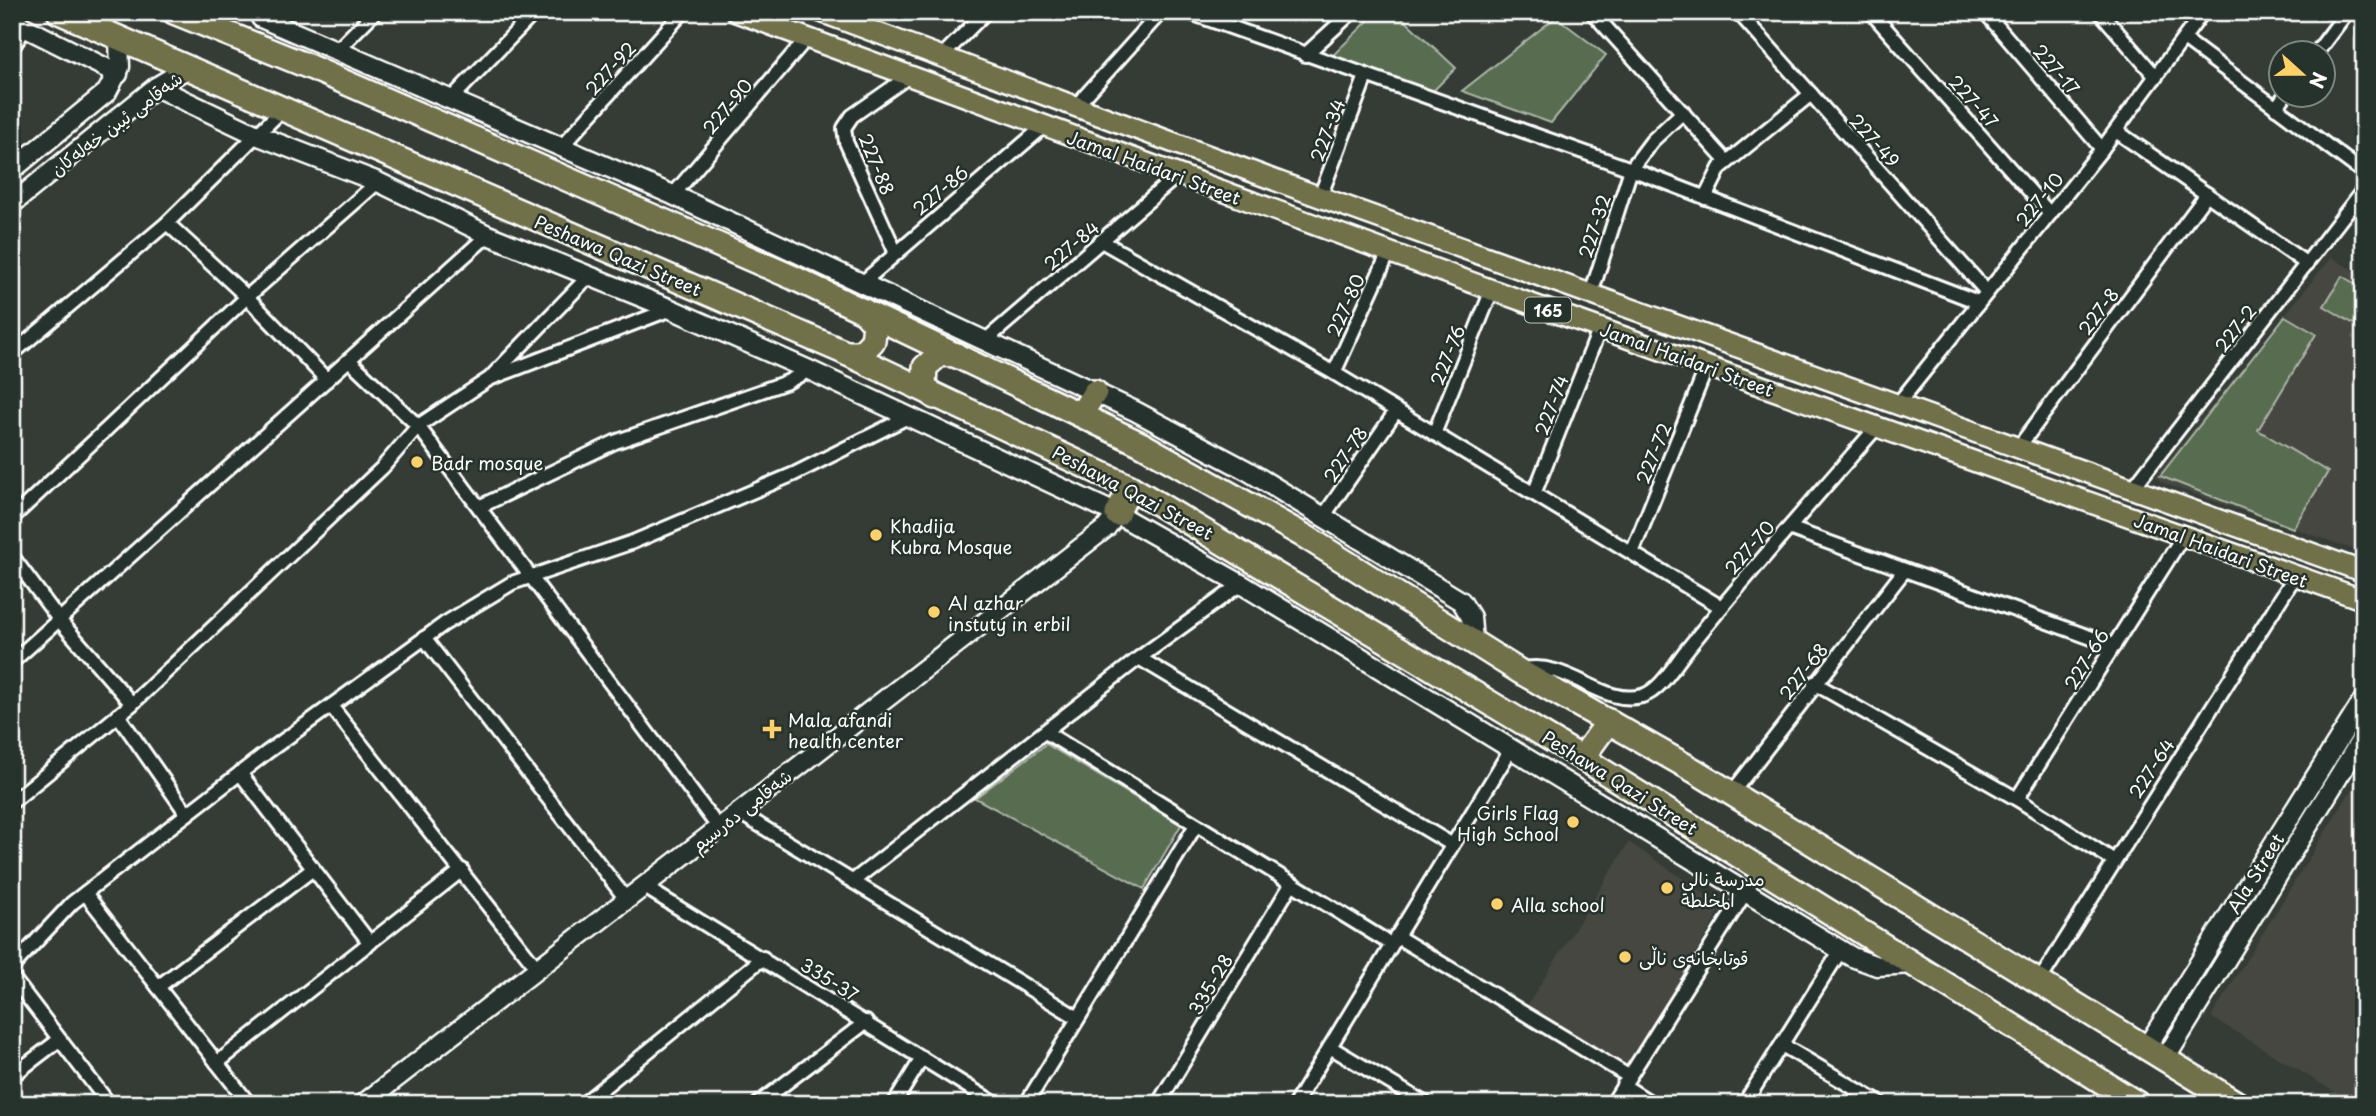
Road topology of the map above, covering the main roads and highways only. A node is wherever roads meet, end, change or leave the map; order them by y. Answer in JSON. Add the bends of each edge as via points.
{"nodes":[{"id":1,"x":58,"y":12,"type":"edge"},
{"id":2,"x":174,"y":12,"type":"edge"},
{"id":3,"x":736,"y":12,"type":"edge"},
{"id":4,"x":821,"y":12,"type":"edge"},
{"id":5,"x":201,"y":17,"type":"edge"},
{"id":6,"x":904,"y":42,"type":"junction"},
{"id":7,"x":901,"y":73,"type":"junction"},
{"id":8,"x":864,"y":311,"type":"junction"},
{"id":9,"x":1665,"y":321,"type":"junction"},
{"id":10,"x":1655,"y":348,"type":"junction"},
{"id":11,"x":846,"y":353,"type":"junction"},
{"id":12,"x":956,"y":355,"type":"junction"},
{"id":13,"x":1095,"y":392,"type":"road end"},
{"id":14,"x":934,"y":397,"type":"junction"},
{"id":15,"x":1081,"y":414,"type":"junction"},
{"id":16,"x":1130,"y":487,"type":"junction"},
{"id":17,"x":1117,"y":514,"type":"road end"},
{"id":18,"x":2364,"y":572,"type":"edge"},
{"id":19,"x":2364,"y":600,"type":"edge"},
{"id":20,"x":1609,"y":721,"type":"junction"},
{"id":21,"x":1582,"y":758,"type":"junction"},
{"id":22,"x":2124,"y":1100,"type":"edge"},
{"id":23,"x":2238,"y":1104,"type":"edge"}],
"edges":[{"from":1,"to":11,"type":"highway","name":"Peshawa Qazi Street"},
{"from":2,"to":5,"type":"highway"},
{"from":3,"to":7,"type":"main road","name":"Jamal Haidari Street","number":"165"},
{"from":4,"to":6,"type":"main road","name":"Jamal Haidari Street","number":"165"},
{"from":5,"to":8,"type":"highway"},
{"from":6,"to":7,"type":"main road"},
{"from":6,"to":9,"type":"main road","name":"Jamal Haidari Street","number":"165"},
{"from":7,"to":10,"type":"main road","name":"Jamal Haidari Street","number":"165"},
{"from":8,"to":11,"type":"highway","via":[[874,324],[873,341],[861,353]]},
{"from":8,"to":12,"type":"highway"},
{"from":9,"to":10,"type":"main road"},
{"from":9,"to":18,"type":"main road","name":"Jamal Haidari Street","number":"165"},
{"from":10,"to":19,"type":"main road","name":"Jamal Haidari Street","number":"165"},
{"from":11,"to":14,"type":"highway","name":"Peshawa Qazi Street"},
{"from":12,"to":14,"type":"highway","via":[[936,355],[925,367],[924,386]]},
{"from":12,"to":15,"type":"highway"},
{"from":13,"to":15,"type":"highway"},
{"from":14,"to":16,"type":"highway","name":"Peshawa Qazi Street"},
{"from":15,"to":20,"type":"highway","via":[[1306,537],[1519,671]]},
{"from":16,"to":17,"type":"highway"},
{"from":16,"to":21,"type":"highway","name":"Peshawa Qazi Street"},
{"from":20,"to":21,"type":"highway"},
{"from":20,"to":23,"type":"highway"},
{"from":21,"to":22,"type":"highway","name":"Peshawa Qazi Street"}]}
